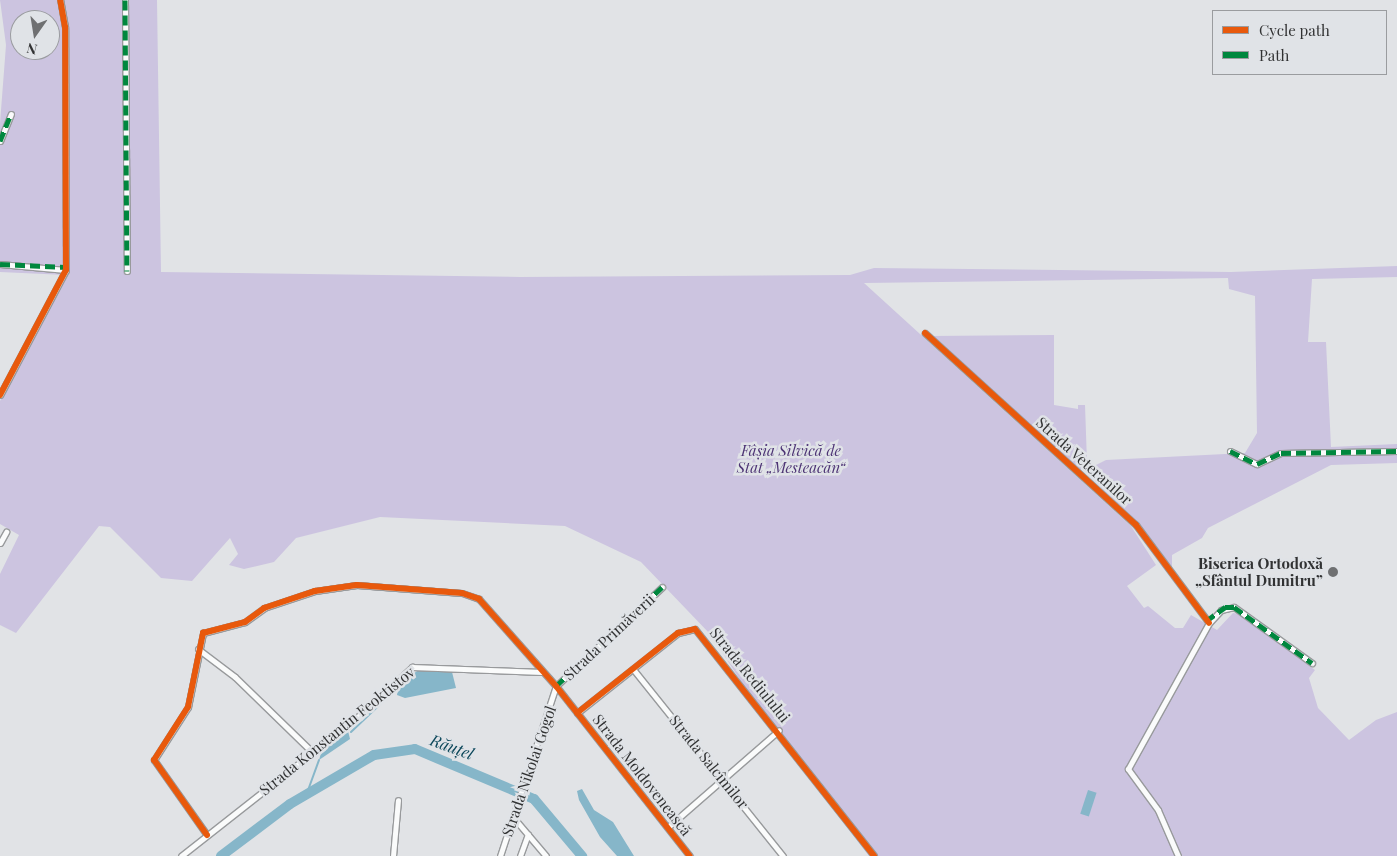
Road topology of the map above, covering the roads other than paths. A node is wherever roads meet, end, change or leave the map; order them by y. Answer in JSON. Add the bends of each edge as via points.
{"nodes":[{"id":1,"x":60,"y":0,"type":"edge"},
{"id":2,"x":125,"y":0,"type":"edge"},
{"id":3,"x":11,"y":114,"type":"dead end"},
{"id":4,"x":0,"y":141,"type":"edge"},
{"id":5,"x":0,"y":264,"type":"edge"},
{"id":6,"x":66,"y":270,"type":"junction"},
{"id":7,"x":127,"y":271,"type":"dead end"},
{"id":8,"x":925,"y":334,"type":"dead end"},
{"id":9,"x":0,"y":395,"type":"edge"},
{"id":10,"x":1230,"y":451,"type":"dead end"},
{"id":11,"x":1397,"y":451,"type":"edge"},
{"id":12,"x":6,"y":532,"type":"dead end"},
{"id":13,"x":0,"y":543,"type":"edge"},
{"id":14,"x":662,"y":587,"type":"dead end"},
{"id":15,"x":1208,"y":624,"type":"junction"},
{"id":16,"x":198,"y":649,"type":"junction"},
{"id":17,"x":1312,"y":663,"type":"dead end"},
{"id":18,"x":633,"y":669,"type":"junction"},
{"id":19,"x":542,"y":672,"type":"junction"},
{"id":20,"x":556,"y":686,"type":"junction"},
{"id":21,"x":577,"y":713,"type":"junction"},
{"id":22,"x":779,"y":730,"type":"junction"},
{"id":23,"x":311,"y":751,"type":"junction"},
{"id":24,"x":722,"y":778,"type":"junction"},
{"id":25,"x":398,"y":800,"type":"dead end"},
{"id":26,"x":513,"y":817,"type":"junction"},
{"id":27,"x":668,"y":827,"type":"junction"},
{"id":28,"x":528,"y":834,"type":"junction"},
{"id":29,"x":206,"y":836,"type":"junction"},
{"id":30,"x":541,"y":850,"type":"junction"},
{"id":31,"x":181,"y":856,"type":"edge"},
{"id":32,"x":394,"y":856,"type":"edge"},
{"id":33,"x":500,"y":856,"type":"edge"},
{"id":34,"x":520,"y":856,"type":"edge"},
{"id":35,"x":538,"y":856,"type":"edge"},
{"id":36,"x":546,"y":856,"type":"edge"},
{"id":37,"x":690,"y":856,"type":"edge"},
{"id":38,"x":783,"y":856,"type":"edge"},
{"id":39,"x":874,"y":856,"type":"edge"},
{"id":40,"x":1178,"y":856,"type":"edge"}],
"edges":[{"from":1,"to":6,"type":"street","via":[[65,27]]},
{"from":2,"to":7,"type":"street"},
{"from":3,"to":4,"type":"street"},
{"from":5,"to":6,"type":"street"},
{"from":6,"to":9,"type":"street"},
{"from":8,"to":15,"type":"street","name":"Strada Veteranilor","via":[[1136,525]]},
{"from":10,"to":11,"type":"street","via":[[1257,464],[1281,453]]},
{"from":12,"to":13,"type":"street"},
{"from":14,"to":20,"type":"street","name":"Strada Primăverii"},
{"from":15,"to":17,"type":"street","via":[[1221,610],[1234,607]]},
{"from":15,"to":40,"type":"street","via":[[1128,769],[1158,810]]},
{"from":16,"to":19,"type":"street","name":"Strada Moldovenească","via":[[209,630],[236,626],[264,608],[315,590],[357,585],[394,587],[474,596]]},
{"from":16,"to":23,"type":"street","via":[[235,677]]},
{"from":16,"to":29,"type":"street","name":"Strada Moldovenească","via":[[188,707],[154,760]]},
{"from":18,"to":21,"type":"street","name":"Strada Rediulului"},
{"from":18,"to":22,"type":"street","name":"Strada Rediulului","via":[[682,630],[695,629]]},
{"from":18,"to":24,"type":"street","name":"Strada Salcîmilor"},
{"from":19,"to":20,"type":"street","name":"Strada Moldovenească"},
{"from":19,"to":23,"type":"street","name":"Strada Konstantin Feoktistov","via":[[418,664]]},
{"from":20,"to":21,"type":"street","name":"Strada Moldovenească"},
{"from":20,"to":26,"type":"street","name":"Strada Nikolai Gogol"},
{"from":21,"to":27,"type":"street","name":"Strada Moldovenească"},
{"from":22,"to":24,"type":"street"},
{"from":22,"to":39,"type":"street","name":"Strada Rediulului"},
{"from":23,"to":29,"type":"street","name":"Strada Konstantin Feoktistov"},
{"from":24,"to":27,"type":"street"},
{"from":24,"to":38,"type":"street","name":"Strada Salcîmilor"},
{"from":25,"to":32,"type":"street"},
{"from":26,"to":28,"type":"street"},
{"from":26,"to":33,"type":"street","name":"Strada Nikolai Gogol"},
{"from":27,"to":37,"type":"street","name":"Strada Moldovenească"},
{"from":28,"to":30,"type":"street"},
{"from":28,"to":34,"type":"street"},
{"from":29,"to":31,"type":"street","name":"Strada Konstantin Feoktistov"},
{"from":30,"to":35,"type":"street"},
{"from":30,"to":36,"type":"street"}]}
